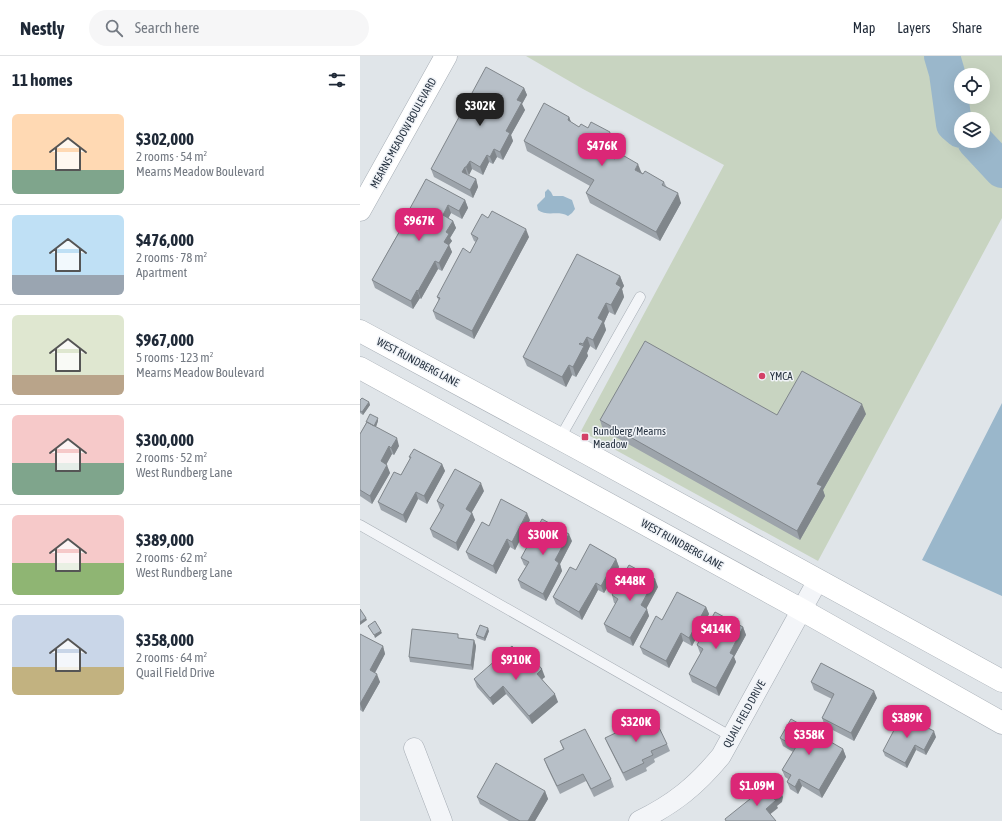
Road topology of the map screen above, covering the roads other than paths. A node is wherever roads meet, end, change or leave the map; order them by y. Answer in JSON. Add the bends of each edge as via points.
{"nodes":[{"id":1,"x":446,"y":56,"type":"edge"},
{"id":2,"x":360,"y":210,"type":"edge"},
{"id":3,"x":640,"y":297,"type":"dead end"},
{"id":4,"x":360,"y":331,"type":"edge"},
{"id":5,"x":360,"y":368,"type":"edge"},
{"id":6,"x":560,"y":438,"type":"junction"},
{"id":7,"x":360,"y":525,"type":"edge"},
{"id":8,"x":818,"y":580,"type":"junction"},
{"id":9,"x":802,"y":610,"type":"junction"},
{"id":10,"x":1002,"y":681,"type":"edge"},
{"id":11,"x":1002,"y":723,"type":"edge"},
{"id":12,"x":732,"y":737,"type":"junction"},
{"id":13,"x":414,"y":748,"type":"dead end"},
{"id":14,"x":662,"y":816,"type":"edge"},
{"id":15,"x":442,"y":821,"type":"edge"},
{"id":16,"x":639,"y":821,"type":"edge"}],
"edges":[{"from":1,"to":2,"type":"main road","name":"MEARNS MEADOW BOULEVARD"},
{"from":3,"to":6,"type":"lane"},
{"from":4,"to":6,"type":"main road","name":"WEST RUNDBERG LANE"},
{"from":5,"to":9,"type":"main road","name":"WEST RUNDBERG LANE"},
{"from":6,"to":8,"type":"main road","name":"WEST RUNDBERG LANE"},
{"from":7,"to":12,"type":"lane"},
{"from":8,"to":9,"type":"street","name":"QUAIL FIELD DRIVE"},
{"from":8,"to":10,"type":"main road","name":"WEST RUNDBERG LANE"},
{"from":9,"to":11,"type":"main road","name":"WEST RUNDBERG LANE"},
{"from":9,"to":12,"type":"street","name":"QUAIL FIELD DRIVE"},
{"from":12,"to":14,"type":"street","name":"QUAIL FIELD DRIVE","via":[[708,772]]},
{"from":13,"to":15,"type":"street"},
{"from":14,"to":16,"type":"street","name":"QUAIL FIELD DRIVE"}]}
